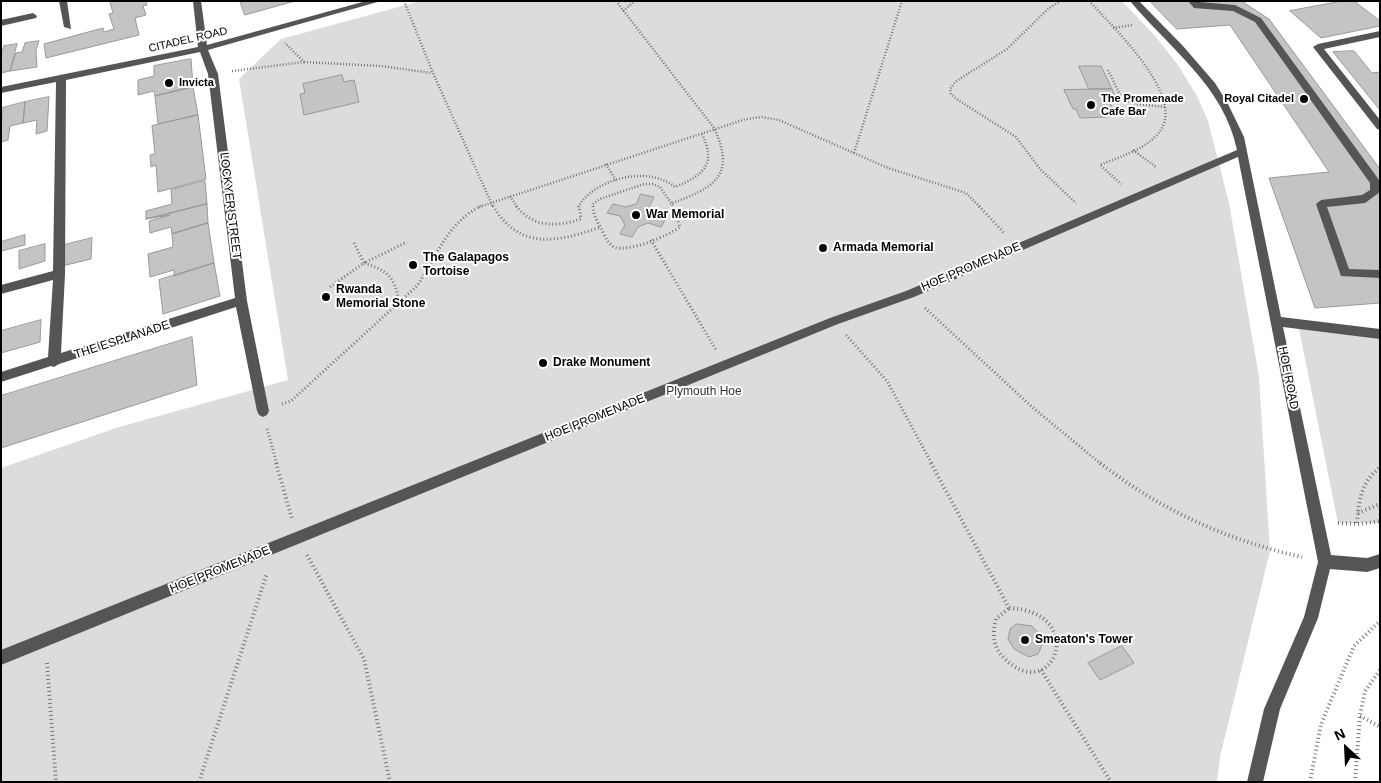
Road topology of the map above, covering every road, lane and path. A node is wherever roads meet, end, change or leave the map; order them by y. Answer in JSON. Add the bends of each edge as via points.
{"nodes":[{"id":1,"x":63,"y":1,"type":"edge"},
{"id":2,"x":197,"y":1,"type":"edge"},
{"id":3,"x":377,"y":1,"type":"edge"},
{"id":4,"x":404,"y":1,"type":"edge"},
{"id":5,"x":616,"y":1,"type":"edge"},
{"id":6,"x":635,"y":1,"type":"edge"},
{"id":7,"x":902,"y":1,"type":"edge"},
{"id":8,"x":1061,"y":1,"type":"edge"},
{"id":9,"x":1089,"y":1,"type":"edge"},
{"id":10,"x":1134,"y":1,"type":"edge"},
{"id":11,"x":1192,"y":1,"type":"edge"},
{"id":12,"x":623,"y":11,"type":"junction"},
{"id":13,"x":33,"y":16,"type":"dead end"},
{"id":14,"x":1,"y":23,"type":"edge"},
{"id":15,"x":68,"y":27,"type":"dead end"},
{"id":16,"x":272,"y":30,"type":"junction"},
{"id":17,"x":1380,"y":34,"type":"edge"},
{"id":18,"x":203,"y":49,"type":"junction"},
{"id":19,"x":304,"y":62,"type":"junction"},
{"id":20,"x":1108,"y":70,"type":"dead end"},
{"id":21,"x":213,"y":74,"type":"junction"},
{"id":22,"x":433,"y":74,"type":"junction"},
{"id":23,"x":61,"y":79,"type":"junction"},
{"id":24,"x":1,"y":90,"type":"edge"},
{"id":25,"x":1165,"y":107,"type":"junction"},
{"id":26,"x":1380,"y":127,"type":"edge"},
{"id":27,"x":714,"y":128,"type":"junction"},
{"id":28,"x":701,"y":132,"type":"junction"},
{"id":29,"x":1133,"y":150,"type":"junction"},
{"id":30,"x":1243,"y":151,"type":"junction"},
{"id":31,"x":854,"y":153,"type":"junction"},
{"id":32,"x":606,"y":164,"type":"junction"},
{"id":33,"x":1159,"y":166,"type":"dead end"},
{"id":34,"x":617,"y":182,"type":"junction"},
{"id":35,"x":1128,"y":190,"type":"dead end"},
{"id":36,"x":510,"y":196,"type":"junction"},
{"id":37,"x":490,"y":202,"type":"junction"},
{"id":38,"x":670,"y":204,"type":"junction"},
{"id":39,"x":1091,"y":218,"type":"junction"},
{"id":40,"x":601,"y":228,"type":"junction"},
{"id":41,"x":651,"y":240,"type":"junction"},
{"id":42,"x":406,"y":242,"type":"dead end"},
{"id":43,"x":354,"y":243,"type":"dead end"},
{"id":44,"x":1017,"y":248,"type":"junction"},
{"id":45,"x":364,"y":263,"type":"junction"},
{"id":46,"x":60,"y":274,"type":"junction"},
{"id":47,"x":1380,"y":274,"type":"edge"},
{"id":48,"x":330,"y":287,"type":"dead end"},
{"id":49,"x":1,"y":290,"type":"edge"},
{"id":50,"x":910,"y":294,"type":"junction"},
{"id":51,"x":242,"y":301,"type":"junction"},
{"id":52,"x":399,"y":302,"type":"junction"},
{"id":53,"x":1276,"y":320,"type":"junction"},
{"id":54,"x":834,"y":321,"type":"junction"},
{"id":55,"x":1380,"y":334,"type":"edge"},
{"id":56,"x":54,"y":362,"type":"junction"},
{"id":57,"x":725,"y":365,"type":"junction"},
{"id":58,"x":1,"y":377,"type":"edge"},
{"id":59,"x":262,"y":411,"type":"junction"},
{"id":60,"x":1380,"y":467,"type":"edge"},
{"id":61,"x":1380,"y":504,"type":"edge"},
{"id":62,"x":1358,"y":513,"type":"junction"},
{"id":63,"x":1380,"y":521,"type":"edge"},
{"id":64,"x":1317,"y":522,"type":"junction"},
{"id":65,"x":1358,"y":524,"type":"junction"},
{"id":66,"x":298,"y":538,"type":"junction"},
{"id":67,"x":275,"y":548,"type":"junction"},
{"id":68,"x":1380,"y":561,"type":"edge"},
{"id":69,"x":1325,"y":562,"type":"junction"},
{"id":70,"x":1010,"y":608,"type":"junction"},
{"id":71,"x":1380,"y":621,"type":"edge"},
{"id":72,"x":45,"y":640,"type":"junction"},
{"id":73,"x":1,"y":658,"type":"edge"},
{"id":74,"x":1040,"y":670,"type":"junction"},
{"id":75,"x":1380,"y":670,"type":"edge"},
{"id":76,"x":1360,"y":716,"type":"junction"},
{"id":77,"x":1380,"y":727,"type":"edge"},
{"id":78,"x":56,"y":782,"type":"edge"},
{"id":79,"x":199,"y":782,"type":"edge"},
{"id":80,"x":390,"y":782,"type":"edge"},
{"id":81,"x":1111,"y":782,"type":"edge"},
{"id":82,"x":1255,"y":782,"type":"edge"},
{"id":83,"x":1310,"y":782,"type":"edge"},
{"id":84,"x":1355,"y":782,"type":"edge"}],
"edges":[{"from":1,"to":15,"type":"street"},
{"from":2,"to":18,"type":"street","name":"LOCKYER STREET"},
{"from":3,"to":16,"type":"street","name":"CITADEL ROAD"},
{"from":4,"to":22,"type":"path"},
{"from":5,"to":12,"type":"path"},
{"from":6,"to":12,"type":"path"},
{"from":7,"to":31,"type":"path"},
{"from":8,"to":39,"type":"path","via":[[1007,49],[955,82],[950,89],[958,100],[1016,137],[1040,169]]},
{"from":9,"to":25,"type":"path","via":[[1155,81]]},
{"from":10,"to":30,"type":"street","name":"HOE ROAD","via":[[1177,43],[1211,86],[1240,137]]},
{"from":11,"to":47,"type":"street","via":[[1197,6],[1235,8],[1258,20],[1375,183],[1375,191],[1365,199],[1321,204],[1345,273]]},
{"from":12,"to":27,"type":"path"},
{"from":13,"to":14,"type":"street"},
{"from":16,"to":18,"type":"street","name":"CITADEL ROAD"},
{"from":16,"to":19,"type":"path"},
{"from":17,"to":26,"type":"street","via":[[1318,47]]},
{"from":18,"to":21,"type":"street","name":"LOCKYER STREET"},
{"from":18,"to":23,"type":"street","name":"CITADEL ROAD"},
{"from":19,"to":21,"type":"path"},
{"from":19,"to":22,"type":"path","via":[[380,66]]},
{"from":20,"to":25,"type":"path","via":[[1122,98],[1138,104]]},
{"from":21,"to":51,"type":"street","name":"LOCKYER STREET"},
{"from":22,"to":37,"type":"path"},
{"from":23,"to":24,"type":"street","name":"CITADEL ROAD"},
{"from":23,"to":46,"type":"street"},
{"from":25,"to":29,"type":"path","via":[[1163,127],[1148,142]]},
{"from":27,"to":28,"type":"path"},
{"from":27,"to":31,"type":"path","via":[[762,117],[779,120]]},
{"from":27,"to":38,"type":"path","via":[[725,149],[726,162],[722,172],[697,195]]},
{"from":28,"to":32,"type":"path"},
{"from":28,"to":34,"type":"path","via":[[710,149],[710,160],[704,171],[692,181],[675,187],[666,178],[650,174]]},
{"from":29,"to":33,"type":"path","via":[[1154,167]]},
{"from":29,"to":35,"type":"path","via":[[1100,165]]},
{"from":30,"to":39,"type":"street","name":"HOE PROMENADE"},
{"from":30,"to":53,"type":"street","name":"HOE ROAD"},
{"from":31,"to":44,"type":"path","via":[[888,168],[966,193]]},
{"from":32,"to":34,"type":"path"},
{"from":32,"to":36,"type":"path"},
{"from":34,"to":36,"type":"path","via":[[586,195],[578,208],[581,219],[564,225],[545,226],[531,222],[516,208]]},
{"from":36,"to":37,"type":"path"},
{"from":37,"to":40,"type":"path","via":[[505,226],[534,239],[568,238]]},
{"from":37,"to":52,"type":"path","via":[[467,213],[454,224],[432,264]]},
{"from":38,"to":40,"type":"path","via":[[661,188],[649,184],[600,199],[592,208]]},
{"from":38,"to":41,"type":"path","via":[[680,219],[680,226],[674,232]]},
{"from":39,"to":44,"type":"street","name":"HOE PROMENADE"},
{"from":40,"to":41,"type":"path","via":[[610,244],[618,248]]},
{"from":41,"to":57,"type":"path"},
{"from":42,"to":45,"type":"path"},
{"from":43,"to":45,"type":"path"},
{"from":44,"to":50,"type":"street","name":"HOE PROMENADE"},
{"from":45,"to":48,"type":"path"},
{"from":45,"to":52,"type":"path","via":[[386,270],[395,283]]},
{"from":46,"to":49,"type":"street"},
{"from":46,"to":56,"type":"street"},
{"from":50,"to":54,"type":"street","name":"HOE PROMENADE"},
{"from":50,"to":69,"type":"path","via":[[1037,411],[1091,457],[1148,498],[1207,528],[1270,551]]},
{"from":51,"to":56,"type":"street","name":"THE ESPLANADE"},
{"from":51,"to":59,"type":"street","name":"LOCKYER STREET"},
{"from":52,"to":59,"type":"path","via":[[291,401]]},
{"from":53,"to":55,"type":"street"},
{"from":53,"to":64,"type":"street","name":"HOE ROAD"},
{"from":54,"to":57,"type":"street","name":"HOE PROMENADE"},
{"from":54,"to":70,"type":"path","via":[[886,381]]},
{"from":56,"to":58,"type":"street","name":"THE ESPLANADE"},
{"from":57,"to":66,"type":"street","name":"HOE PROMENADE"},
{"from":59,"to":66,"type":"path"},
{"from":60,"to":62,"type":"path","via":[[1366,478]]},
{"from":61,"to":62,"type":"path"},
{"from":62,"to":65,"type":"path"},
{"from":63,"to":65,"type":"path"},
{"from":64,"to":65,"type":"path"},
{"from":64,"to":69,"type":"street","name":"HOE ROAD"},
{"from":66,"to":67,"type":"street","name":"HOE PROMENADE"},
{"from":66,"to":80,"type":"path","via":[[364,659]]},
{"from":67,"to":72,"type":"street","name":"HOE PROMENADE"},
{"from":67,"to":79,"type":"path"},
{"from":68,"to":69,"type":"street","via":[[1367,565]]},
{"from":69,"to":82,"type":"street","name":"HOE ROAD","via":[[1311,618],[1272,709]]},
{"from":70,"to":74,"type":"path","via":[[1029,609],[1052,630],[1056,640],[1054,659]]},
{"from":70,"to":74,"type":"path","via":[[996,619],[993,638],[996,648],[1016,667],[1031,672]]},
{"from":71,"to":83,"type":"path","via":[[1354,646],[1321,724]]},
{"from":72,"to":73,"type":"street","name":"HOE PROMENADE"},
{"from":72,"to":78,"type":"path"},
{"from":74,"to":81,"type":"path"},
{"from":75,"to":76,"type":"path","via":[[1365,691]]},
{"from":76,"to":77,"type":"path"},
{"from":76,"to":84,"type":"path"}]}
